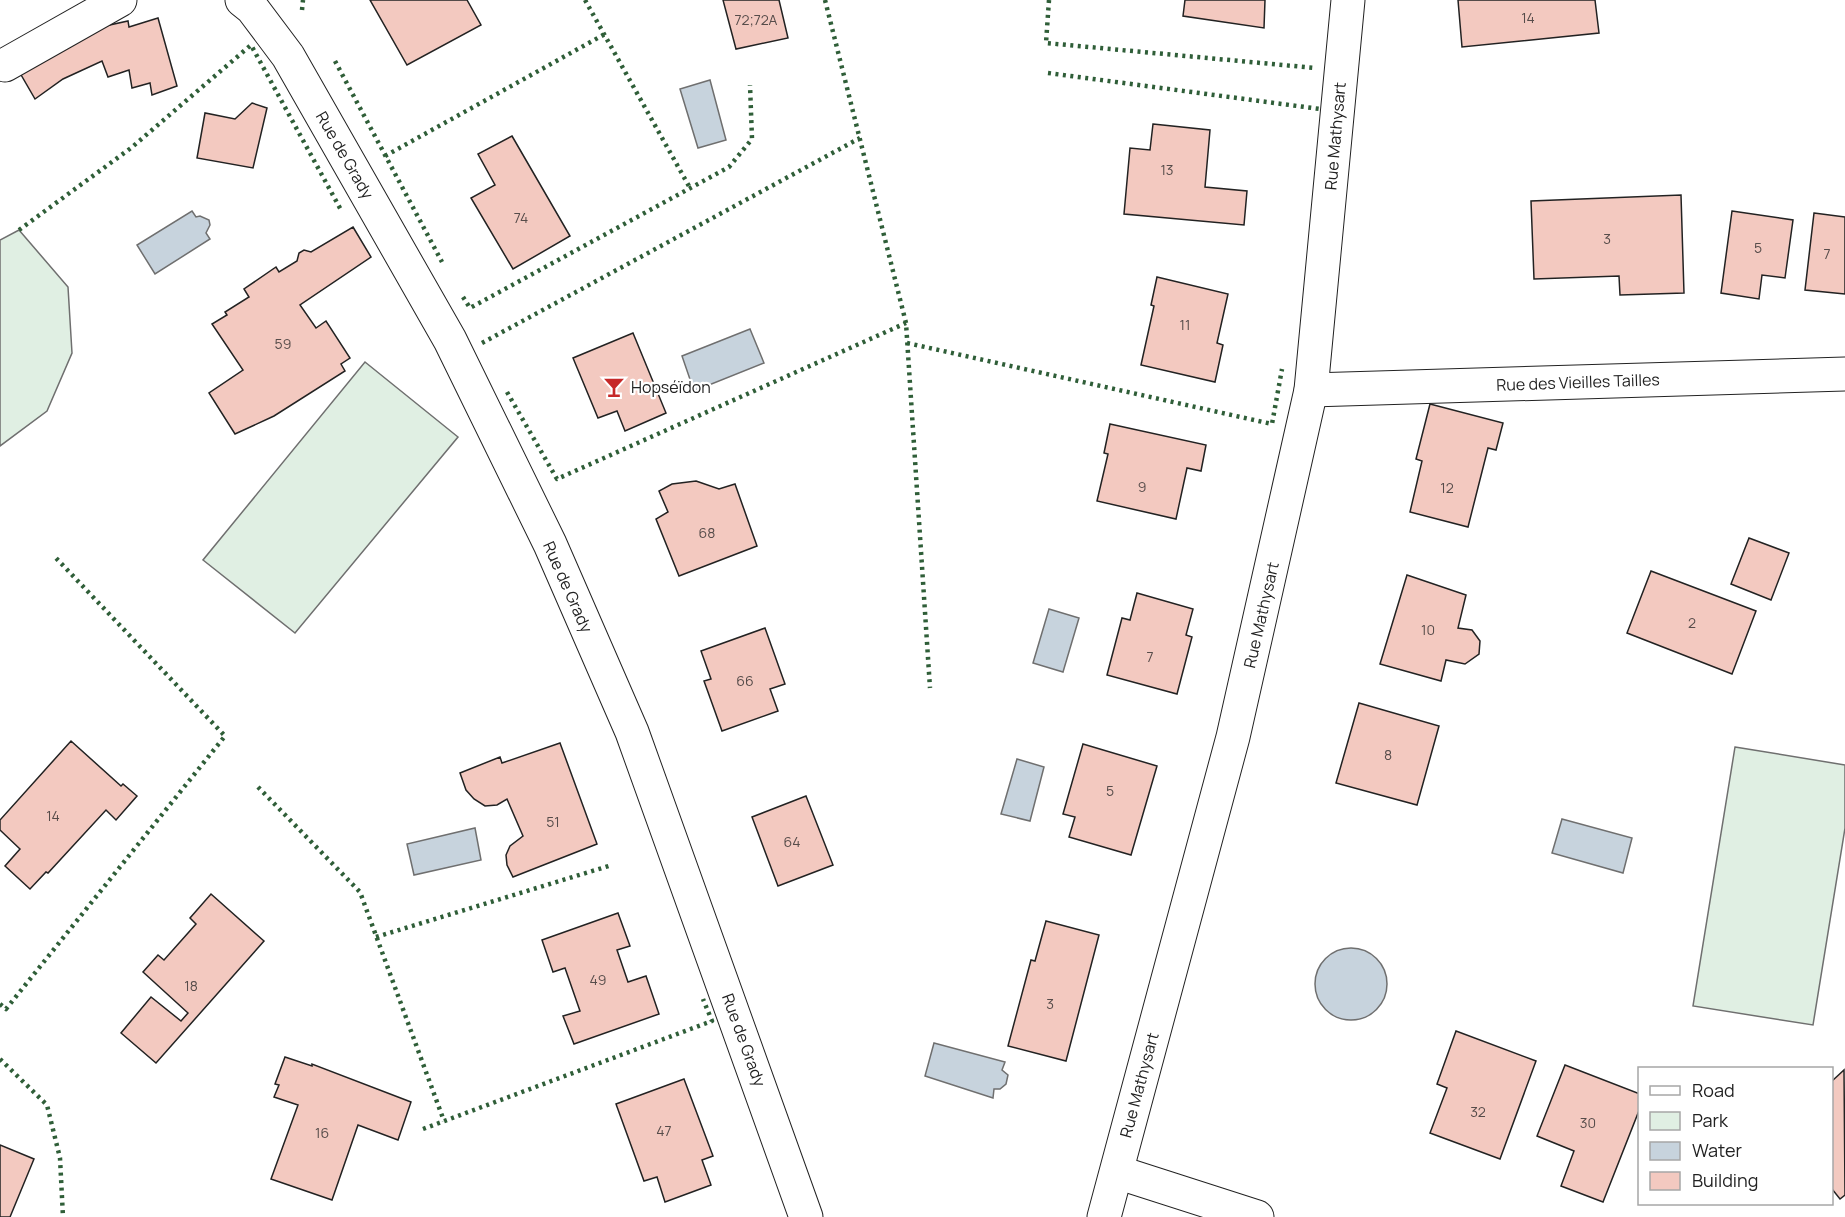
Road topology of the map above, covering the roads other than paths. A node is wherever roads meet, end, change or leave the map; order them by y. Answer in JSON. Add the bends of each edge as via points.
{"nodes":[{"id":1,"x":120,"y":0,"type":"edge"},
{"id":2,"x":242,"y":0,"type":"edge"},
{"id":3,"x":1348,"y":0,"type":"edge"},
{"id":4,"x":5,"y":65,"type":"dead end"},
{"id":5,"x":1845,"y":374,"type":"edge"},
{"id":6,"x":1311,"y":390,"type":"junction"},
{"id":7,"x":1117,"y":1172,"type":"junction"},
{"id":8,"x":806,"y":1217,"type":"edge"},
{"id":9,"x":1104,"y":1217,"type":"edge"},
{"id":10,"x":1257,"y":1217,"type":"edge"}],
"edges":[{"from":1,"to":4,"type":"street"},
{"from":2,"to":8,"type":"street","name":"Rue de Grady","via":[[288,56],[433,309],[550,544],[632,732]]},
{"from":3,"to":6,"type":"street","name":"Rue Mathysart"},
{"from":5,"to":6,"type":"street","name":"Rue des Vieilles Tailles"},
{"from":6,"to":7,"type":"street","name":"Rue Mathysart","via":[[1233,737]]},
{"from":7,"to":9,"type":"street","name":"Rue Mathysart"},
{"from":7,"to":10,"type":"street"}]}
